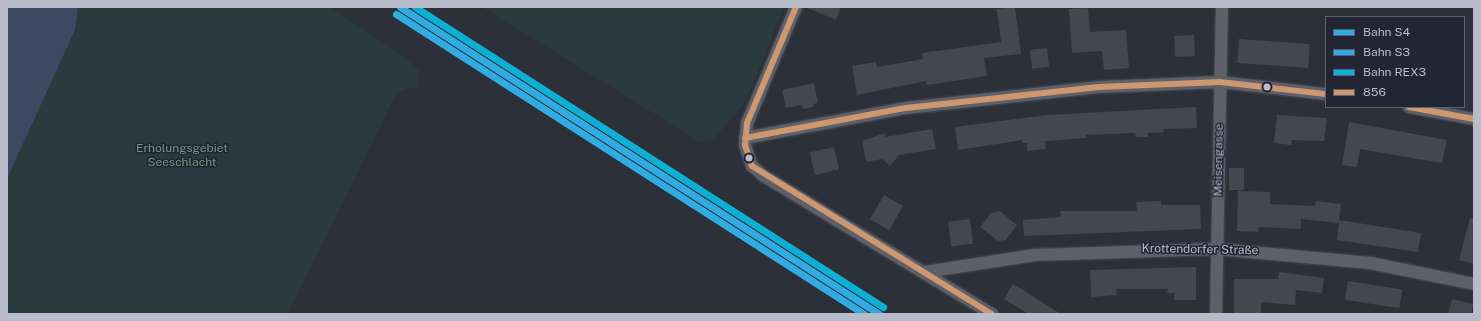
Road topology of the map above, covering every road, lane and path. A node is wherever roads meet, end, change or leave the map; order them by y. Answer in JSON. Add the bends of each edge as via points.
{"nodes":[{"id":1,"x":796,"y":7,"type":"edge"},
{"id":2,"x":1222,"y":7,"type":"edge"},
{"id":3,"x":1220,"y":82,"type":"junction"},
{"id":4,"x":1325,"y":94,"type":"edge"},
{"id":5,"x":1414,"y":108,"type":"edge"},
{"id":6,"x":1474,"y":119,"type":"edge"},
{"id":7,"x":745,"y":138,"type":"junction"},
{"id":8,"x":1217,"y":249,"type":"junction"},
{"id":9,"x":924,"y":272,"type":"junction"},
{"id":10,"x":1474,"y":284,"type":"edge"},
{"id":11,"x":992,"y":314,"type":"edge"},
{"id":12,"x":1216,"y":314,"type":"edge"}],
"edges":[{"from":1,"to":7,"type":"street","via":[[751,109]]},
{"from":2,"to":3,"type":"street","name":"Meisengasse"},
{"from":3,"to":4,"type":"street"},
{"from":3,"to":7,"type":"street","via":[[1098,87],[957,101]]},
{"from":3,"to":8,"type":"street","name":"Meisengasse"},
{"from":5,"to":6,"type":"street"},
{"from":7,"to":9,"type":"street","via":[[748,158],[759,173]]},
{"from":8,"to":9,"type":"street","name":"Krottendorfer Straße","via":[[1042,254]]},
{"from":8,"to":10,"type":"street","name":"Krottendorfer Straße","via":[[1370,263]]},
{"from":8,"to":12,"type":"street","name":"Meisengasse"},
{"from":9,"to":11,"type":"street"}]}
